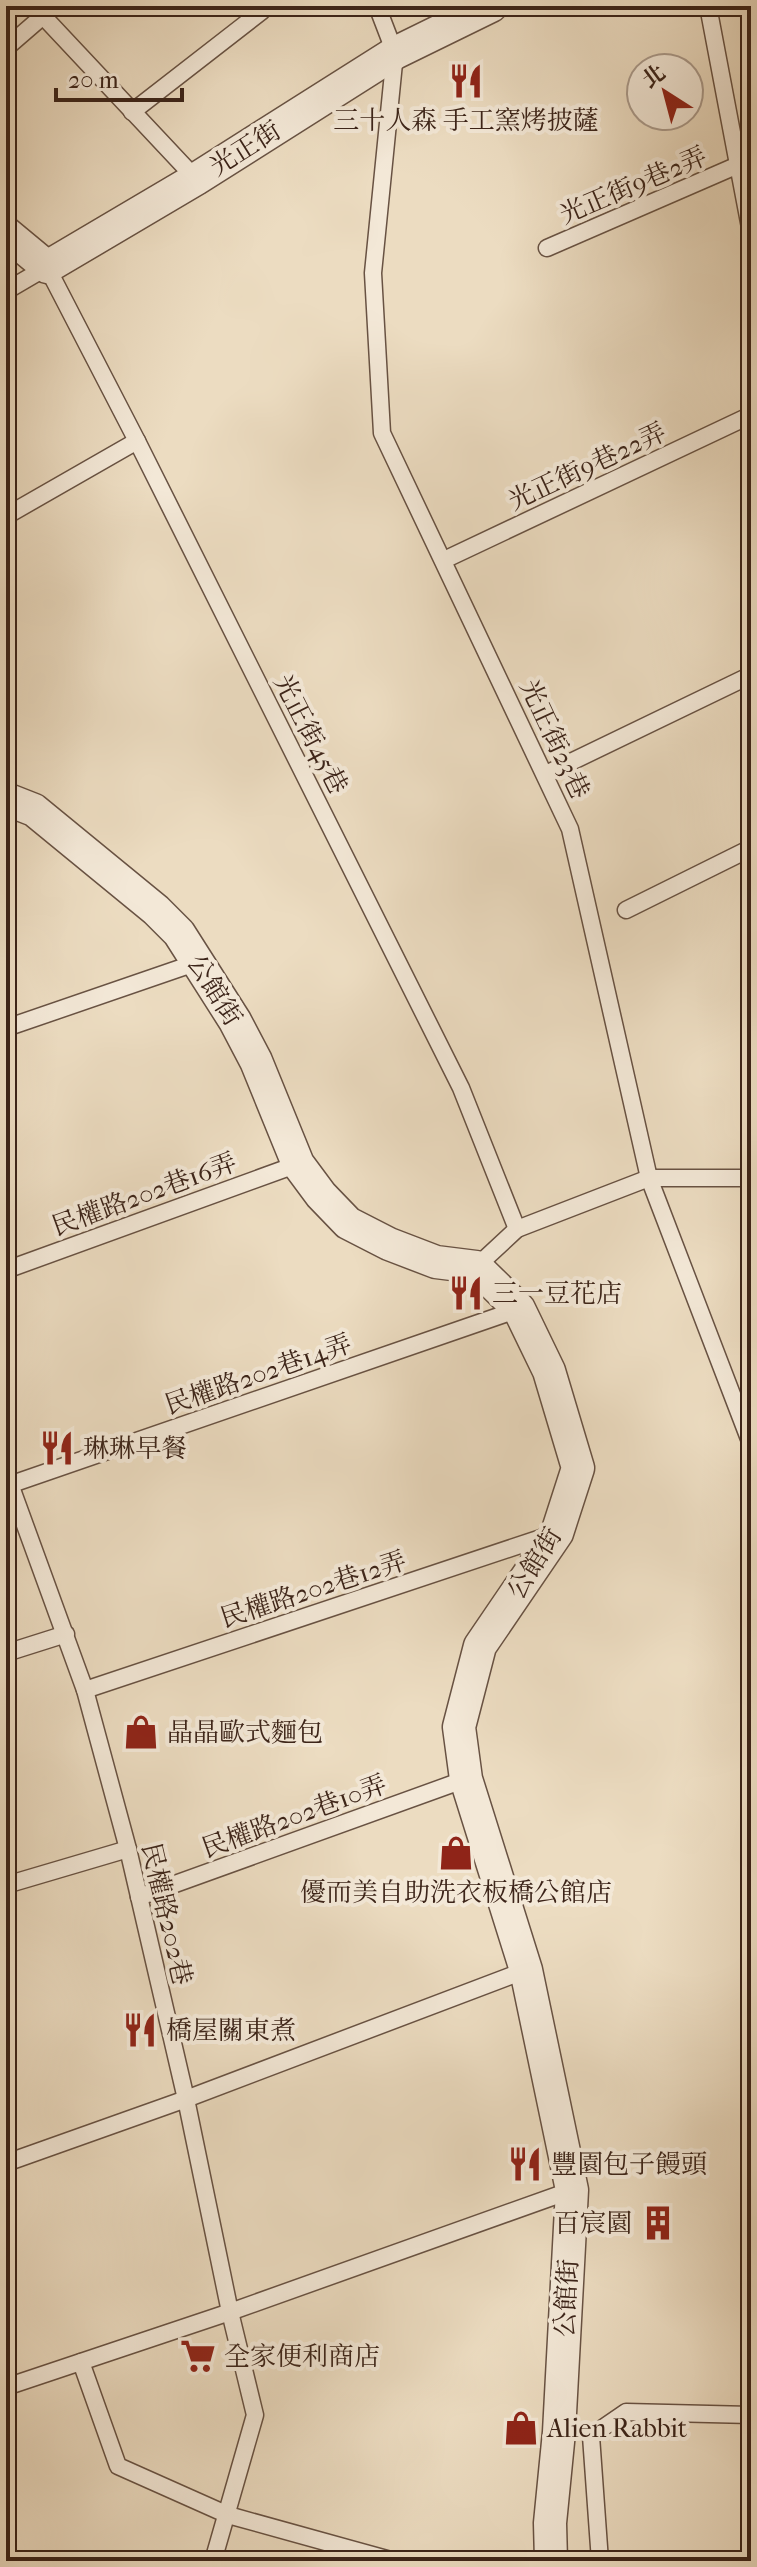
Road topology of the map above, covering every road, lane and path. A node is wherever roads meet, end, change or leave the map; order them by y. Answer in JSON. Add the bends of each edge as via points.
{"nodes":[{"id":1,"x":377,"y":6,"type":"edge"},
{"id":2,"x":491,"y":6,"type":"edge"},
{"id":3,"x":708,"y":6,"type":"edge"},
{"id":4,"x":49,"y":11,"type":"edge"},
{"id":5,"x":262,"y":11,"type":"dead end"},
{"id":6,"x":6,"y":48,"type":"edge"},
{"id":7,"x":395,"y":53,"type":"junction"},
{"id":8,"x":132,"y":112,"type":"junction"},
{"id":9,"x":738,"y":165,"type":"junction"},
{"id":10,"x":196,"y":179,"type":"junction"},
{"id":11,"x":6,"y":233,"type":"edge"},
{"id":12,"x":751,"y":233,"type":"edge"},
{"id":13,"x":547,"y":248,"type":"dead end"},
{"id":14,"x":47,"y":267,"type":"junction"},
{"id":15,"x":6,"y":291,"type":"edge"},
{"id":16,"x":751,"y":415,"type":"edge"},
{"id":17,"x":137,"y":441,"type":"junction"},
{"id":18,"x":6,"y":516,"type":"edge"},
{"id":19,"x":444,"y":560,"type":"junction"},
{"id":20,"x":751,"y":675,"type":"edge"},
{"id":21,"x":546,"y":774,"type":"junction"},
{"id":22,"x":6,"y":799,"type":"edge"},
{"id":23,"x":751,"y":848,"type":"edge"},
{"id":24,"x":626,"y":910,"type":"dead end"},
{"id":25,"x":198,"y":962,"type":"junction"},
{"id":26,"x":6,"y":1028,"type":"edge"},
{"id":27,"x":298,"y":1164,"type":"junction"},
{"id":28,"x":649,"y":1178,"type":"junction"},
{"id":29,"x":751,"y":1178,"type":"edge"},
{"id":30,"x":517,"y":1229,"type":"junction"},
{"id":31,"x":476,"y":1267,"type":"junction"},
{"id":32,"x":6,"y":1270,"type":"edge"},
{"id":33,"x":519,"y":1309,"type":"junction"},
{"id":34,"x":751,"y":1444,"type":"edge"},
{"id":35,"x":9,"y":1479,"type":"edge"},
{"id":36,"x":557,"y":1533,"type":"junction"},
{"id":37,"x":66,"y":1634,"type":"junction"},
{"id":38,"x":6,"y":1653,"type":"edge"},
{"id":39,"x":85,"y":1690,"type":"junction"},
{"id":40,"x":466,"y":1779,"type":"junction"},
{"id":41,"x":128,"y":1849,"type":"junction"},
{"id":42,"x":6,"y":1885,"type":"edge"},
{"id":43,"x":139,"y":1897,"type":"junction"},
{"id":44,"x":526,"y":1970,"type":"junction"},
{"id":45,"x":186,"y":2099,"type":"junction"},
{"id":46,"x":6,"y":2163,"type":"edge"},
{"id":47,"x":572,"y":2190,"type":"junction"},
{"id":48,"x":230,"y":2312,"type":"junction"},
{"id":49,"x":81,"y":2362,"type":"junction"},
{"id":50,"x":6,"y":2387,"type":"edge"},
{"id":51,"x":751,"y":2415,"type":"edge"},
{"id":52,"x":228,"y":2515,"type":"junction"},
{"id":53,"x":213,"y":2561,"type":"edge"},
{"id":54,"x":394,"y":2561,"type":"edge"},
{"id":55,"x":551,"y":2561,"type":"edge"},
{"id":56,"x":600,"y":2561,"type":"edge"}],
"edges":[{"from":1,"to":7,"type":"lane"},
{"from":2,"to":7,"type":"street","name":"光正街"},
{"from":3,"to":9,"type":"lane"},
{"from":4,"to":6,"type":"lane"},
{"from":4,"to":8,"type":"lane"},
{"from":5,"to":8,"type":"lane"},
{"from":7,"to":10,"type":"street","name":"光正街"},
{"from":7,"to":19,"type":"lane","name":"光正街23巷","via":[[373,273],[382,433]]},
{"from":8,"to":10,"type":"lane"},
{"from":9,"to":12,"type":"lane"},
{"from":9,"to":13,"type":"lane","name":"光正街9巷2弄"},
{"from":10,"to":14,"type":"street","name":"光正街"},
{"from":11,"to":14,"type":"street"},
{"from":14,"to":15,"type":"lane"},
{"from":14,"to":17,"type":"lane","name":"光正街45巷"},
{"from":16,"to":19,"type":"lane","name":"光正街9巷22弄"},
{"from":17,"to":18,"type":"lane"},
{"from":17,"to":30,"type":"lane","name":"光正街45巷","via":[[461,1088]]},
{"from":19,"to":21,"type":"lane","name":"光正街23巷"},
{"from":20,"to":21,"type":"lane"},
{"from":21,"to":28,"type":"lane","name":"光正街23巷","via":[[570,829]]},
{"from":22,"to":25,"type":"street","name":"公館街","via":[[34,810],[156,910]]},
{"from":23,"to":24,"type":"lane"},
{"from":25,"to":26,"type":"lane"},
{"from":25,"to":27,"type":"street","name":"公館街","via":[[256,1061]]},
{"from":27,"to":31,"type":"street","name":"公館街","via":[[348,1223],[436,1262]]},
{"from":27,"to":32,"type":"lane","name":"民權路202巷16弄"},
{"from":28,"to":29,"type":"lane"},
{"from":28,"to":30,"type":"lane"},
{"from":28,"to":34,"type":"lane","name":"光正街23巷"},
{"from":30,"to":31,"type":"lane"},
{"from":31,"to":33,"type":"street","name":"公館街"},
{"from":33,"to":35,"type":"lane","name":"民權路202巷14弄"},
{"from":33,"to":36,"type":"street","name":"公館街","via":[[549,1371],[578,1468]]},
{"from":35,"to":37,"type":"lane","name":"民權路202巷"},
{"from":36,"to":39,"type":"lane","name":"民權路202巷12弄"},
{"from":36,"to":40,"type":"street","name":"公館街","via":[[480,1646],[459,1727]]},
{"from":37,"to":38,"type":"lane"},
{"from":37,"to":39,"type":"lane","name":"民權路202巷"},
{"from":39,"to":41,"type":"lane","name":"民權路202巷"},
{"from":40,"to":43,"type":"lane","name":"民權路202巷10弄"},
{"from":40,"to":44,"type":"street","name":"公館街"},
{"from":41,"to":42,"type":"lane"},
{"from":41,"to":43,"type":"lane","name":"民權路202巷"},
{"from":43,"to":45,"type":"lane","name":"民權路202巷"},
{"from":44,"to":45,"type":"lane"},
{"from":44,"to":47,"type":"street","name":"公館街"},
{"from":45,"to":46,"type":"lane"},
{"from":45,"to":48,"type":"lane","name":"民權路202巷"},
{"from":47,"to":48,"type":"lane"},
{"from":47,"to":55,"type":"street","name":"公館街"},
{"from":48,"to":49,"type":"lane"},
{"from":48,"to":52,"type":"lane","name":"民權路202巷","via":[[255,2415]]},
{"from":49,"to":50,"type":"lane"},
{"from":49,"to":52,"type":"lane","via":[[118,2466]]},
{"from":51,"to":56,"type":"lane","via":[[626,2412],[591,2436]]},
{"from":52,"to":53,"type":"lane","name":"民權路202巷"},
{"from":52,"to":54,"type":"lane"}]}
